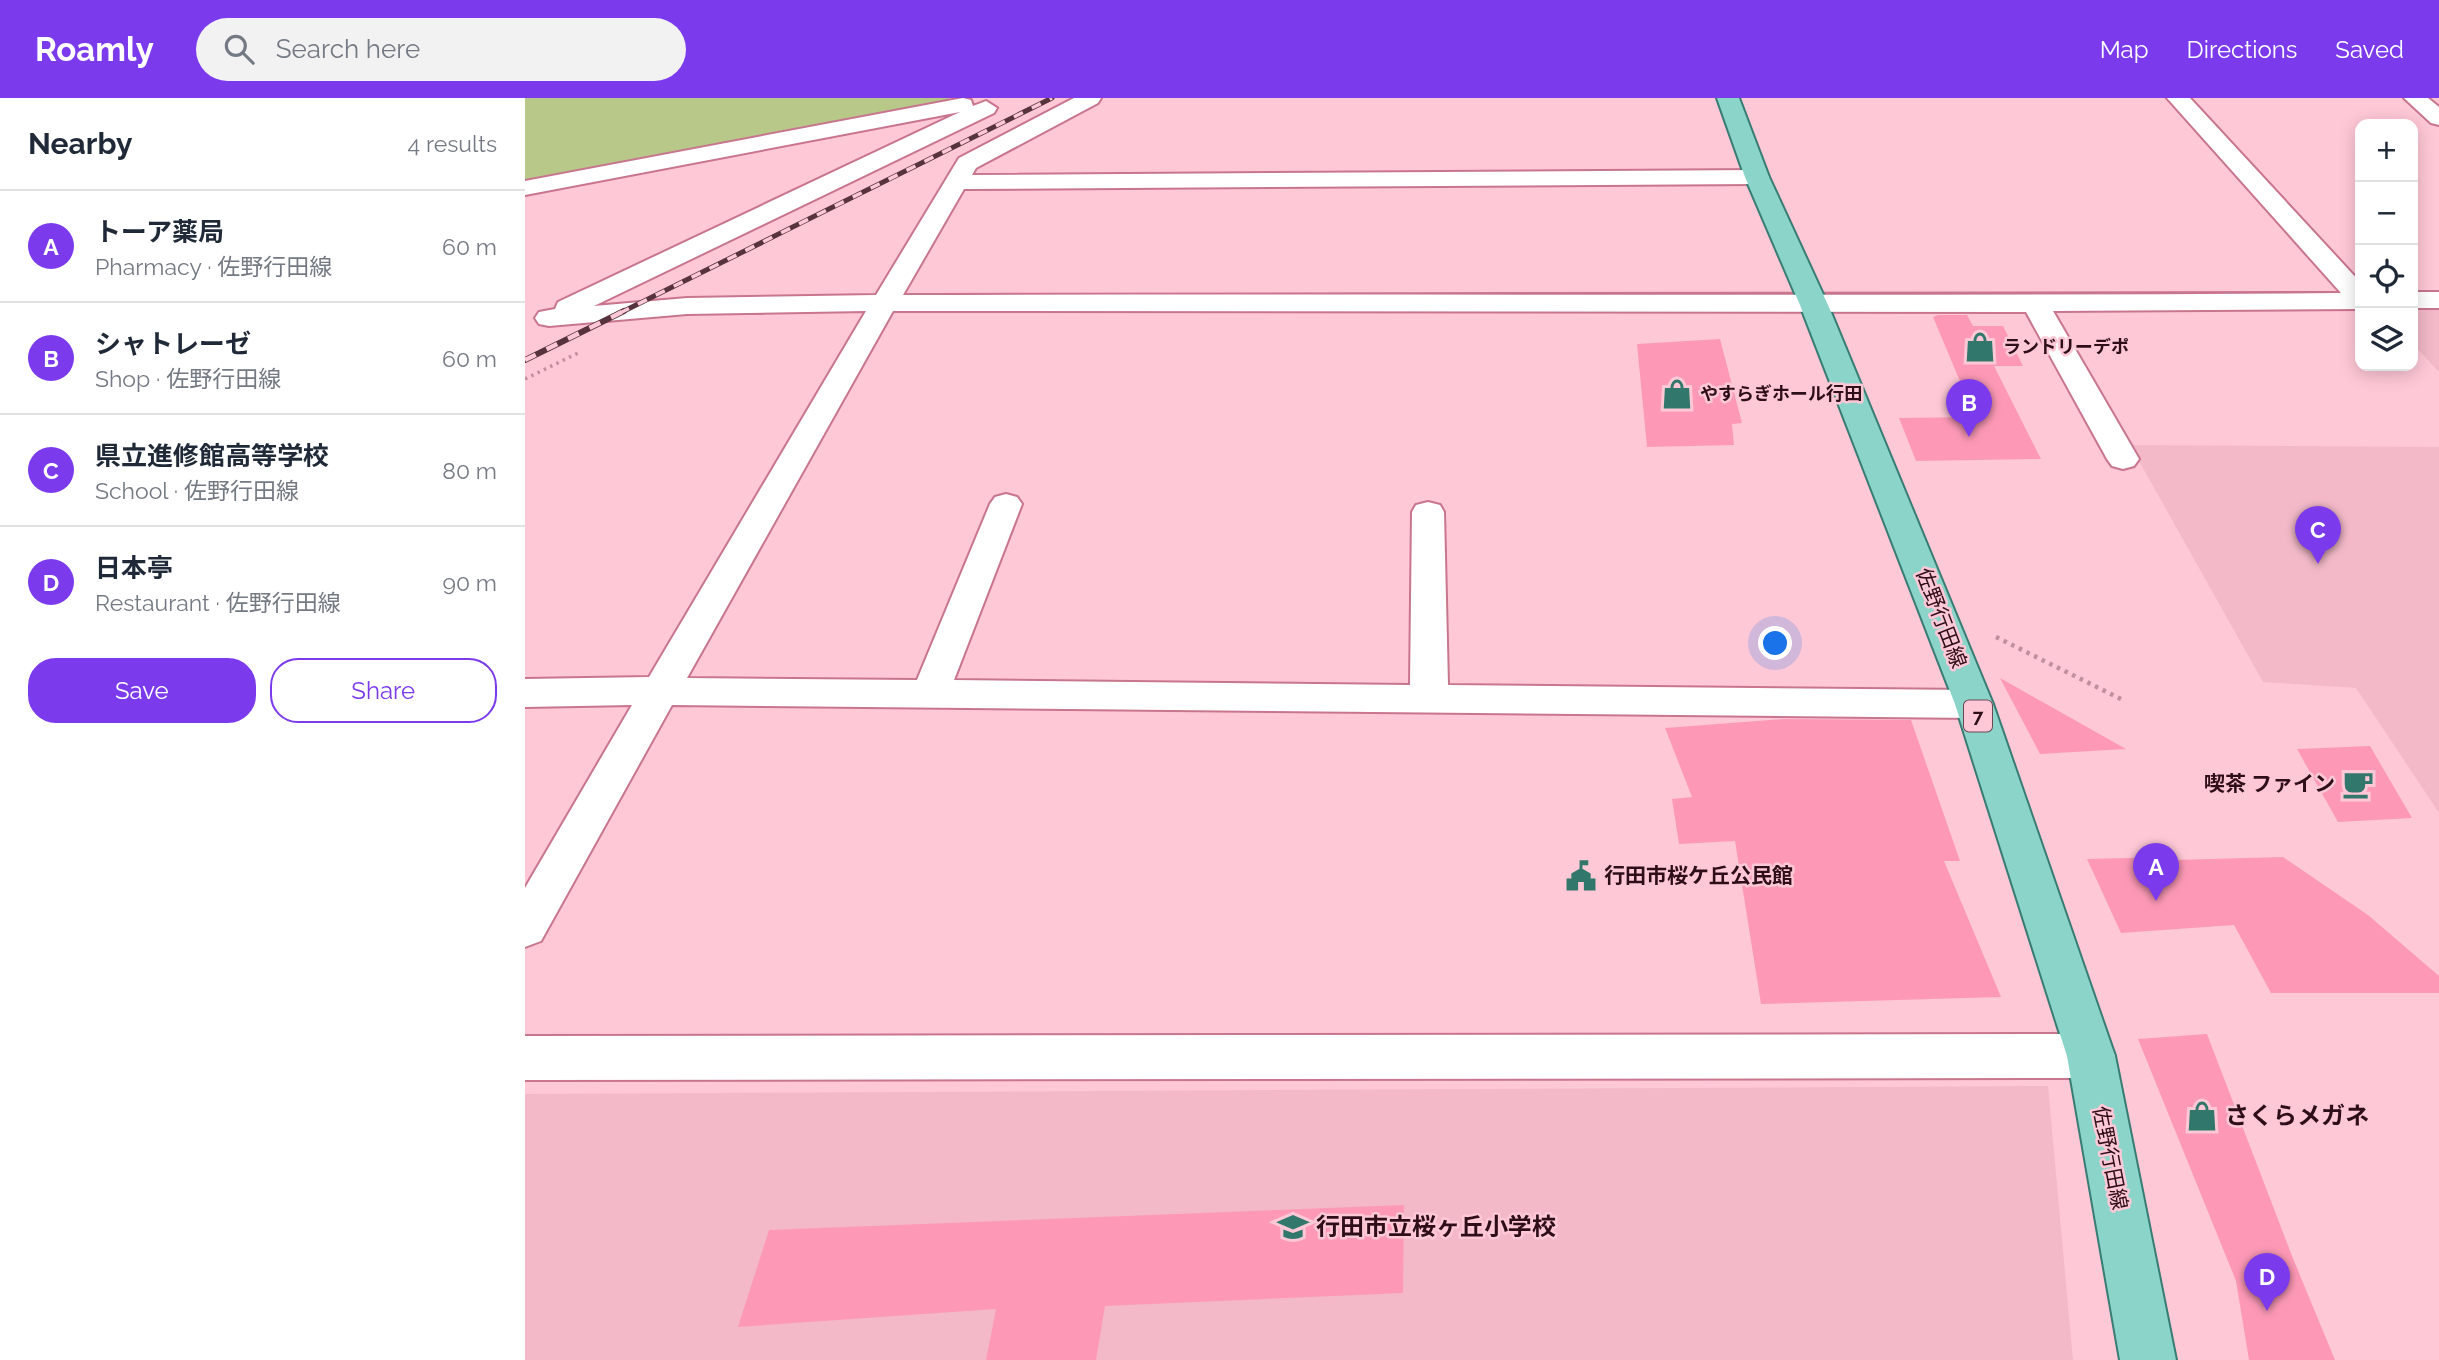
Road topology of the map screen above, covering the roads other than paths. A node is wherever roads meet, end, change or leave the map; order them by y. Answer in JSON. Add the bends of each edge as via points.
{"nodes":[{"id":1,"x":1090,"y":98,"type":"edge"},
{"id":2,"x":1728,"y":98,"type":"edge"},
{"id":3,"x":2178,"y":98,"type":"edge"},
{"id":4,"x":2415,"y":98,"type":"edge"},
{"id":5,"x":979,"y":102,"type":"edge"},
{"id":6,"x":2439,"y":118,"type":"edge"},
{"id":7,"x":1757,"y":177,"type":"junction"},
{"id":8,"x":957,"y":182,"type":"junction"},
{"id":9,"x":525,"y":188,"type":"edge"},
{"id":10,"x":2355,"y":294,"type":"edge"},
{"id":11,"x":2355,"y":300,"type":"edge"},
{"id":12,"x":2418,"y":300,"type":"edge"},
{"id":13,"x":2439,"y":300,"type":"edge"},
{"id":14,"x":886,"y":303,"type":"junction"},
{"id":15,"x":2035,"y":304,"type":"junction"},
{"id":16,"x":1814,"y":305,"type":"junction"},
{"id":17,"x":537,"y":323,"type":"edge"},
{"id":18,"x":2123,"y":459,"type":"dead end"},
{"id":19,"x":1006,"y":504,"type":"dead end"},
{"id":20,"x":1428,"y":512,"type":"dead end"},
{"id":21,"x":659,"y":691,"type":"junction"},
{"id":22,"x":525,"y":693,"type":"edge"},
{"id":23,"x":930,"y":694,"type":"junction"},
{"id":24,"x":1429,"y":698,"type":"junction"},
{"id":25,"x":1974,"y":704,"type":"junction"},
{"id":26,"x":525,"y":928,"type":"edge"},
{"id":27,"x":2091,"y":1056,"type":"junction"},
{"id":28,"x":525,"y":1058,"type":"edge"},
{"id":29,"x":2148,"y":1360,"type":"edge"}],
"edges":[{"from":1,"to":8,"type":"street","via":[[967,163]]},
{"from":2,"to":7,"type":"main road","name":"佐野行田線","number":"7"},
{"from":3,"to":10,"type":"street"},
{"from":4,"to":6,"type":"street"},
{"from":5,"to":9,"type":"street"},
{"from":5,"to":17,"type":"street"},
{"from":7,"to":8,"type":"street"},
{"from":7,"to":16,"type":"main road","name":"佐野行田線","number":"7"},
{"from":8,"to":14,"type":"street"},
{"from":11,"to":15,"type":"street"},
{"from":12,"to":13,"type":"street"},
{"from":14,"to":16,"type":"street"},
{"from":14,"to":17,"type":"street","via":[[687,306]]},
{"from":14,"to":21,"type":"street"},
{"from":15,"to":16,"type":"street"},
{"from":15,"to":18,"type":"street"},
{"from":16,"to":25,"type":"main road","name":"佐野行田線","number":"7"},
{"from":19,"to":23,"type":"street"},
{"from":20,"to":24,"type":"street"},
{"from":21,"to":22,"type":"street"},
{"from":21,"to":23,"type":"street"},
{"from":21,"to":26,"type":"street"},
{"from":23,"to":24,"type":"street"},
{"from":24,"to":25,"type":"street"},
{"from":25,"to":27,"type":"main road","name":"佐野行田線","number":"7"},
{"from":27,"to":28,"type":"street"},
{"from":27,"to":29,"type":"main road","name":"佐野行田線","number":"7"}]}
